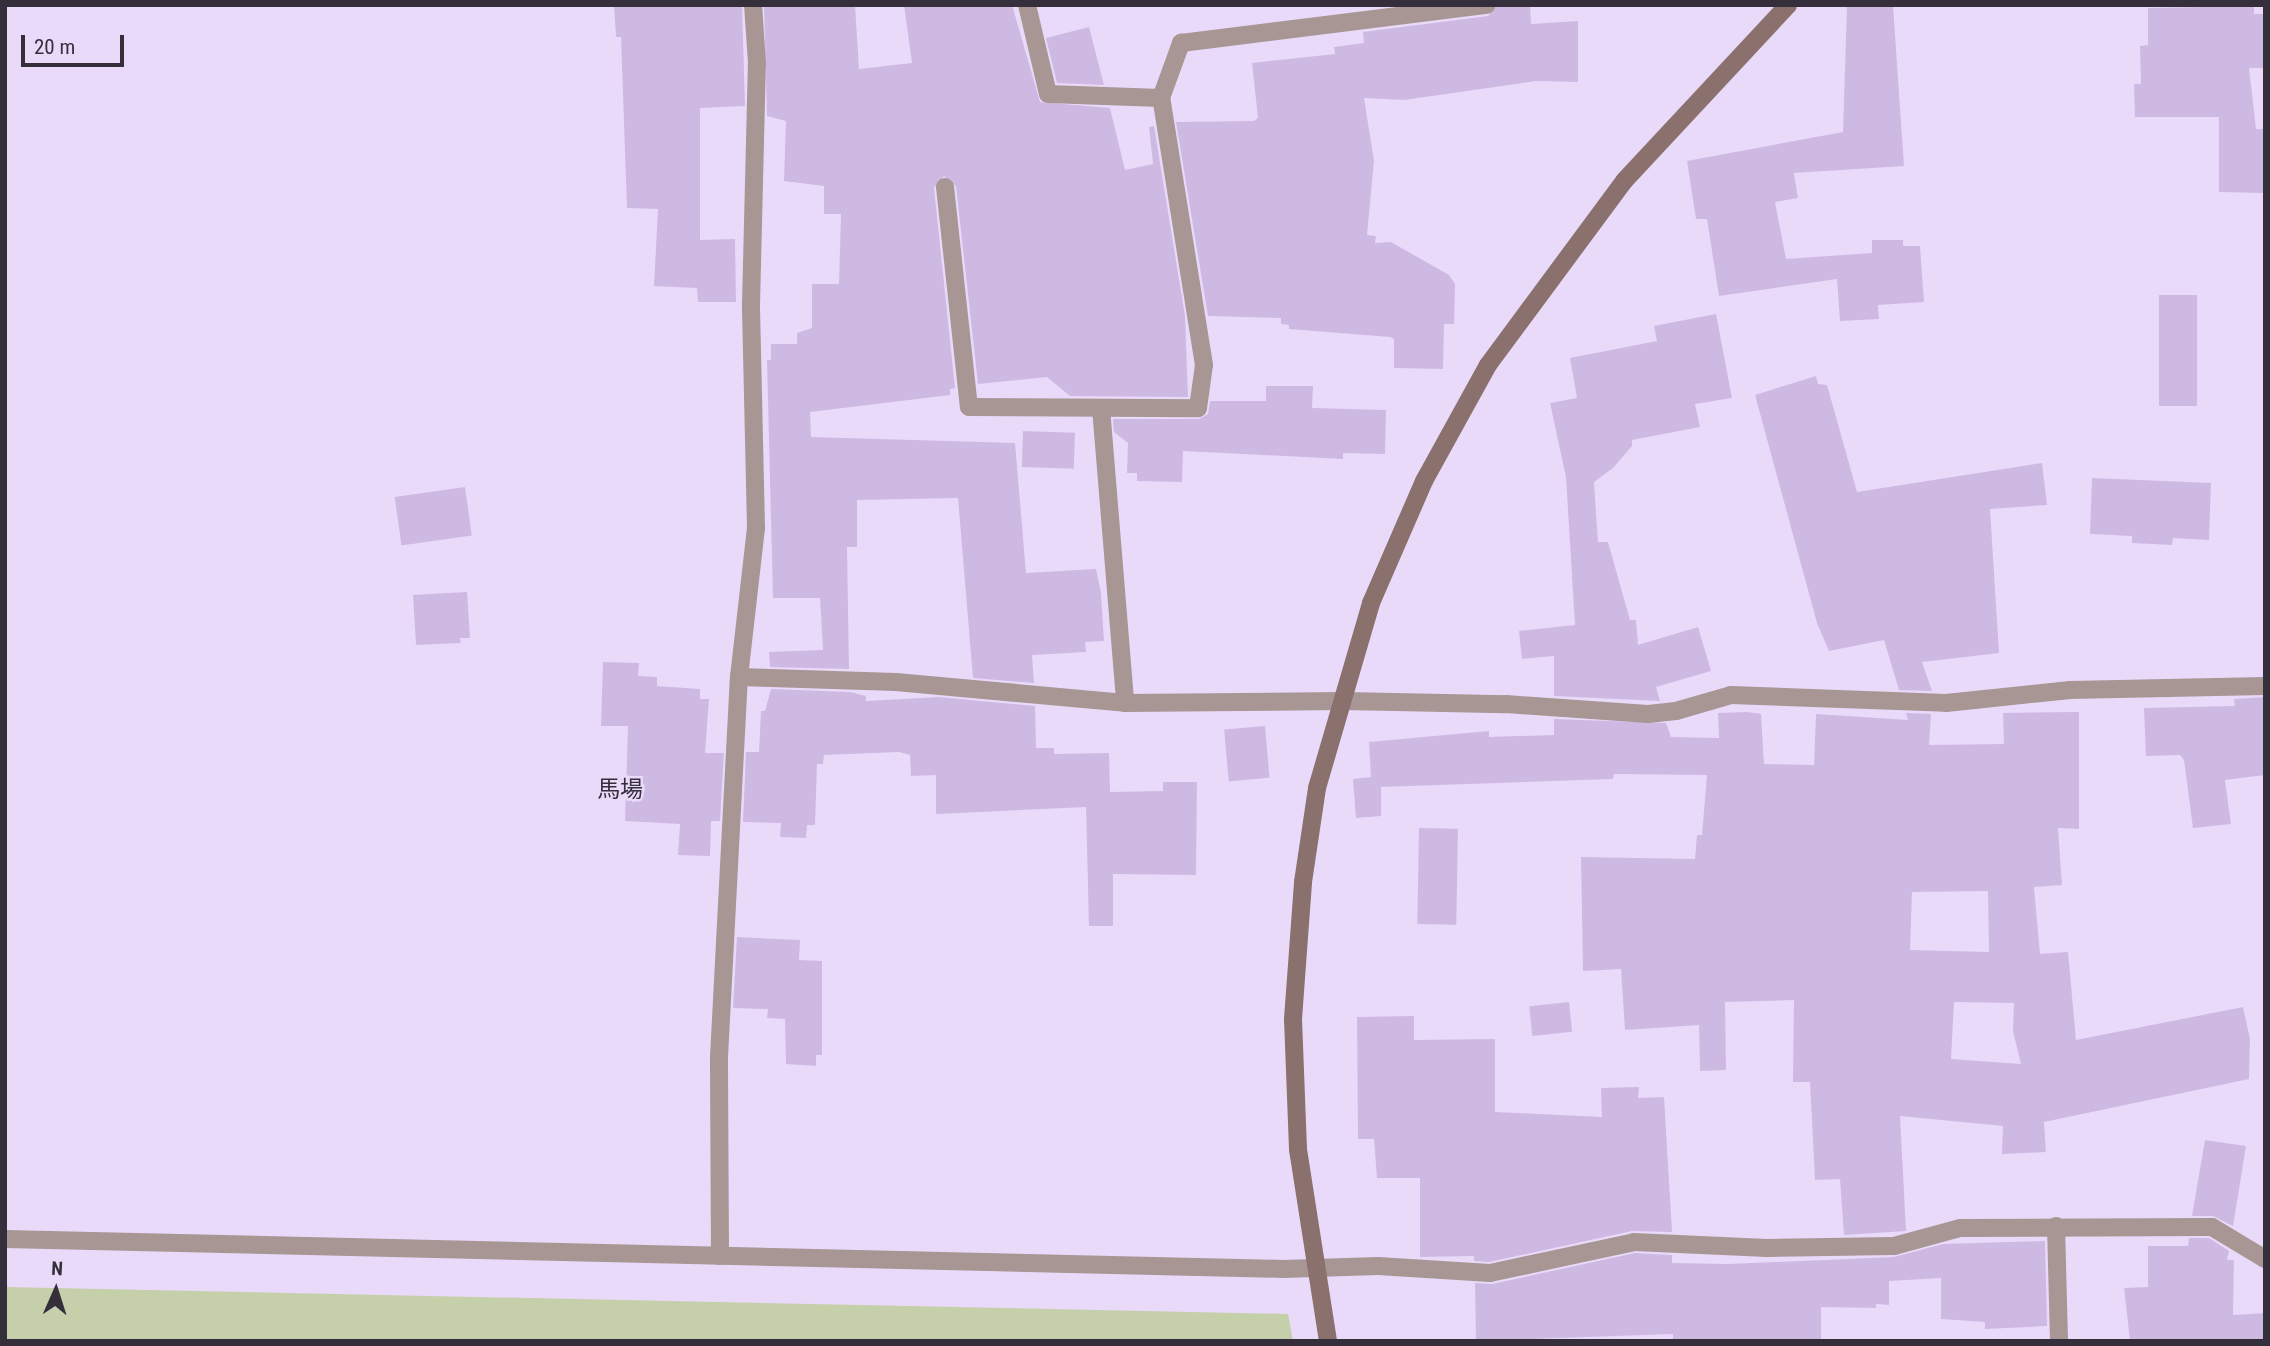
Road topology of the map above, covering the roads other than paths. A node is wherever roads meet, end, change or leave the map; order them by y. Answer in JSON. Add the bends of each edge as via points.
{"nodes":[{"id":1,"x":753,"y":5,"type":"edge"},
{"id":2,"x":1027,"y":5,"type":"edge"},
{"id":3,"x":1487,"y":5,"type":"edge"},
{"id":4,"x":1788,"y":5,"type":"edge"},
{"id":5,"x":1161,"y":98,"type":"junction"},
{"id":6,"x":945,"y":187,"type":"dead end"},
{"id":7,"x":1101,"y":408,"type":"junction"},
{"id":8,"x":738,"y":677,"type":"junction"},
{"id":9,"x":2265,"y":686,"type":"edge"},
{"id":10,"x":1343,"y":701,"type":"junction"},
{"id":11,"x":1125,"y":704,"type":"junction"},
{"id":12,"x":2056,"y":1226,"type":"junction"},
{"id":13,"x":5,"y":1240,"type":"edge"},
{"id":14,"x":720,"y":1256,"type":"junction"},
{"id":15,"x":2265,"y":1259,"type":"edge"},
{"id":16,"x":1315,"y":1267,"type":"junction"},
{"id":17,"x":1328,"y":1341,"type":"edge"},
{"id":18,"x":2059,"y":1341,"type":"edge"}],
"edges":[{"from":1,"to":8,"type":"street","via":[[757,63],[751,305],[756,528]]},
{"from":2,"to":5,"type":"street","via":[[1048,94]]},
{"from":3,"to":5,"type":"street","via":[[1181,43]]},
{"from":4,"to":10,"type":"street","via":[[1625,180],[1488,365],[1424,481],[1371,603]]},
{"from":5,"to":7,"type":"street","via":[[1204,365],[1198,408]]},
{"from":6,"to":7,"type":"street","via":[[969,407]]},
{"from":7,"to":11,"type":"street"},
{"from":8,"to":11,"type":"street","via":[[896,682]]},
{"from":8,"to":14,"type":"street","via":[[719,1057]]},
{"from":9,"to":10,"type":"street","via":[[2070,690],[1946,702],[1731,695],[1648,714],[1506,704]]},
{"from":10,"to":11,"type":"street"},
{"from":10,"to":16,"type":"street","via":[[1317,788],[1303,882],[1293,1019],[1298,1149]]},
{"from":12,"to":15,"type":"street","via":[[2212,1227]]},
{"from":12,"to":16,"type":"street","via":[[1960,1228],[1894,1246],[1767,1248],[1634,1242],[1490,1273]]},
{"from":12,"to":18,"type":"street"},
{"from":13,"to":14,"type":"street"},
{"from":14,"to":16,"type":"street"},
{"from":16,"to":17,"type":"street"}]}
